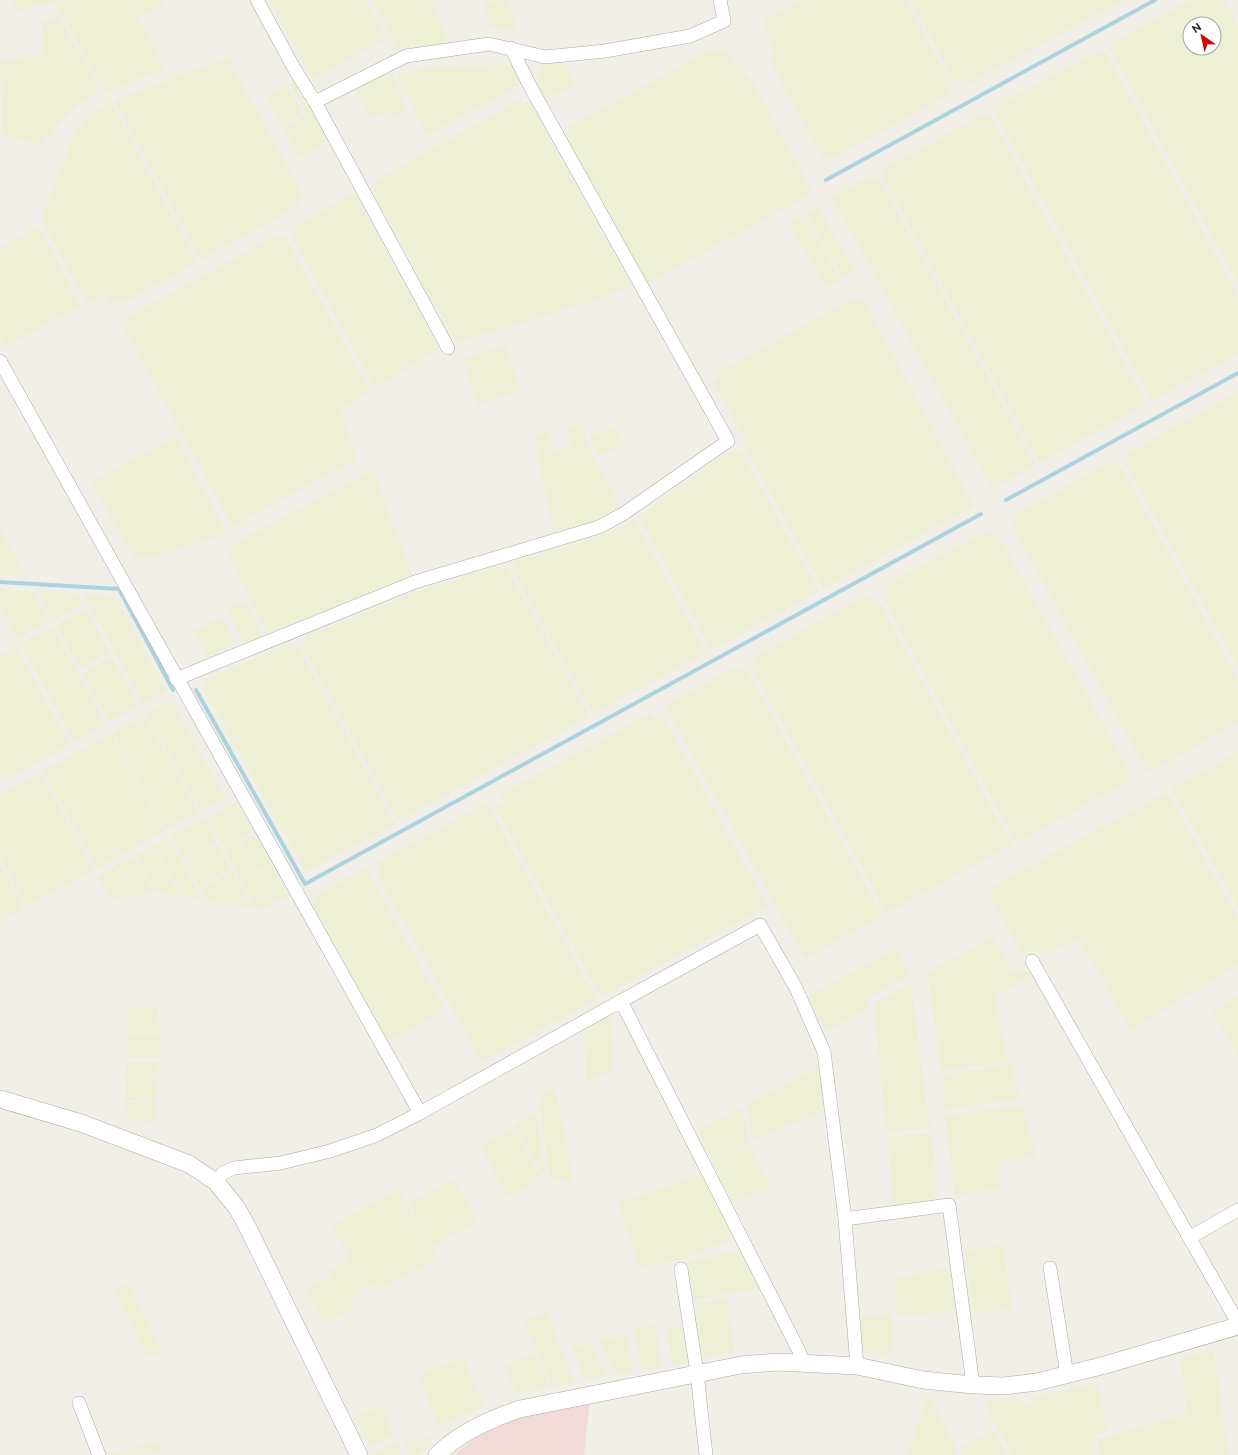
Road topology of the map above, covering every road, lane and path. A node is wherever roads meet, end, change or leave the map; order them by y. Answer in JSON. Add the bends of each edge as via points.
{"nodes":[{"id":1,"x":257,"y":0,"type":"edge"},
{"id":2,"x":720,"y":0,"type":"edge"},
{"id":3,"x":511,"y":48,"type":"junction"},
{"id":4,"x":315,"y":102,"type":"junction"},
{"id":5,"x":448,"y":348,"type":"dead end"},
{"id":6,"x":0,"y":361,"type":"edge"},
{"id":7,"x":176,"y":679,"type":"junction"},
{"id":8,"x":1032,"y":961,"type":"dead end"},
{"id":9,"x":621,"y":1001,"type":"junction"},
{"id":10,"x":0,"y":1099,"type":"edge"},
{"id":11,"x":420,"y":1114,"type":"junction"},
{"id":12,"x":216,"y":1182,"type":"junction"},
{"id":13,"x":1238,"y":1210,"type":"edge"},
{"id":14,"x":845,"y":1219,"type":"junction"},
{"id":15,"x":1189,"y":1238,"type":"junction"},
{"id":16,"x":1050,"y":1268,"type":"dead end"},
{"id":17,"x":681,"y":1269,"type":"dead end"},
{"id":18,"x":1238,"y":1324,"type":"edge"},
{"id":19,"x":803,"y":1362,"type":"junction"},
{"id":20,"x":857,"y":1366,"type":"junction"},
{"id":21,"x":697,"y":1373,"type":"junction"},
{"id":22,"x":1067,"y":1375,"type":"junction"},
{"id":23,"x":973,"y":1385,"type":"junction"},
{"id":24,"x":79,"y":1403,"type":"dead end"},
{"id":25,"x":99,"y":1455,"type":"edge"},
{"id":26,"x":358,"y":1455,"type":"edge"},
{"id":27,"x":437,"y":1455,"type":"edge"},
{"id":28,"x":706,"y":1455,"type":"edge"}],
"edges":[{"from":1,"to":4,"type":"street"},
{"from":2,"to":3,"type":"street","via":[[724,22],[690,36],[612,50],[545,57]]},
{"from":3,"to":4,"type":"street","via":[[489,44],[406,56]]},
{"from":3,"to":7,"type":"street","via":[[728,441],[623,514],[599,527],[415,582]]},
{"from":4,"to":5,"type":"street"},
{"from":6,"to":7,"type":"street"},
{"from":7,"to":11,"type":"street"},
{"from":8,"to":15,"type":"street"},
{"from":9,"to":11,"type":"street"},
{"from":9,"to":14,"type":"street","via":[[760,925],[796,988],[824,1052]]},
{"from":9,"to":19,"type":"street","via":[[800,1351]]},
{"from":10,"to":12,"type":"street","via":[[81,1123],[188,1164]]},
{"from":11,"to":12,"type":"street","via":[[377,1135],[330,1151],[281,1163],[234,1168],[223,1173]]},
{"from":12,"to":26,"type":"street","via":[[237,1208],[249,1230]]},
{"from":13,"to":15,"type":"street"},
{"from":14,"to":20,"type":"street"},
{"from":14,"to":23,"type":"street","via":[[949,1205]]},
{"from":15,"to":18,"type":"street"},
{"from":16,"to":22,"type":"street"},
{"from":17,"to":21,"type":"street"},
{"from":18,"to":22,"type":"street"},
{"from":19,"to":20,"type":"street"},
{"from":19,"to":21,"type":"street","via":[[741,1365]]},
{"from":20,"to":23,"type":"street","via":[[923,1380]]},
{"from":21,"to":27,"type":"street","via":[[520,1409],[493,1418],[465,1434]]},
{"from":21,"to":28,"type":"street"},
{"from":22,"to":23,"type":"street","via":[[1004,1386]]},
{"from":24,"to":25,"type":"street"}]}
